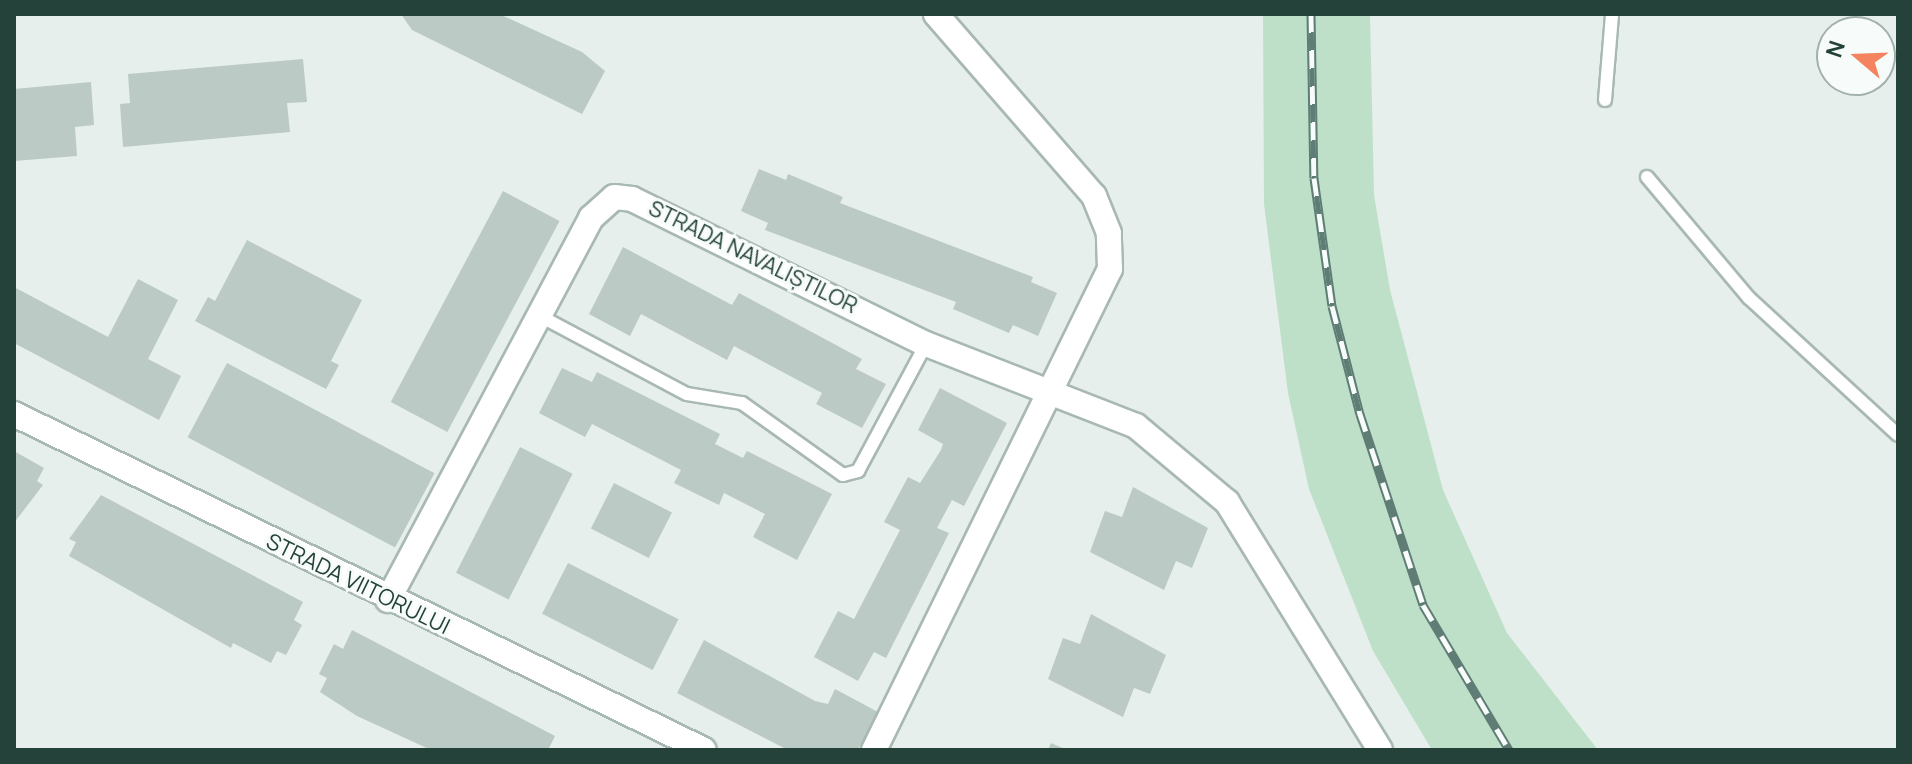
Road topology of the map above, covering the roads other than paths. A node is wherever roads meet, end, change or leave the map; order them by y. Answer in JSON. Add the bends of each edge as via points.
{"nodes":[{"id":1,"x":936,"y":14,"type":"edge"},
{"id":2,"x":1612,"y":14,"type":"edge"},
{"id":3,"x":1605,"y":100,"type":"dead end"},
{"id":4,"x":1647,"y":177,"type":"dead end"},
{"id":5,"x":540,"y":316,"type":"junction"},
{"id":6,"x":926,"y":344,"type":"junction"},
{"id":7,"x":1053,"y":393,"type":"junction"},
{"id":8,"x":14,"y":414,"type":"edge"},
{"id":9,"x":1898,"y":435,"type":"edge"},
{"id":10,"x":388,"y":600,"type":"junction"},
{"id":11,"x":704,"y":750,"type":"edge"},
{"id":12,"x":874,"y":750,"type":"edge"},
{"id":13,"x":1380,"y":750,"type":"edge"}],
"edges":[{"from":1,"to":7,"type":"street","via":[[1094,196],[1109,233],[1110,269]]},
{"from":2,"to":3,"type":"lane"},
{"from":4,"to":9,"type":"lane","via":[[1749,298]]},
{"from":5,"to":6,"type":"street","name":"STRADA NAVALIȘTILOR","via":[[591,218],[614,197],[644,202]]},
{"from":5,"to":6,"type":"lane","via":[[687,394],[742,403],[843,475],[858,471]]},
{"from":5,"to":10,"type":"street","name":"STRADA NAVALIȘTILOR"},
{"from":6,"to":7,"type":"street","name":"STRADA NAVALIȘTILOR"},
{"from":7,"to":12,"type":"street"},
{"from":7,"to":13,"type":"street","name":"STRADA NAVALIȘTILOR","via":[[1136,426],[1227,502]]},
{"from":8,"to":10,"type":"street","name":"STRADA VIITORULUI"},
{"from":10,"to":11,"type":"street","name":"STRADA VIITORULUI"}]}
